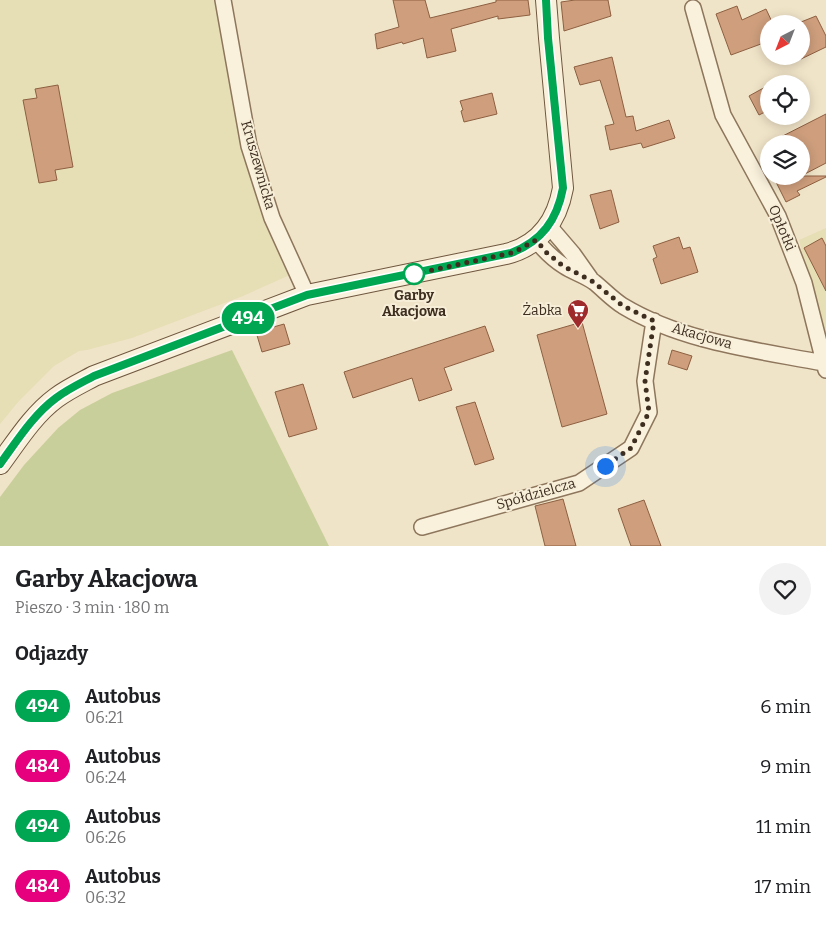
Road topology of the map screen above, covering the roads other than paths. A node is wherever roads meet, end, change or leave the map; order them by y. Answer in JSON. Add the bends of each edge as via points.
{"nodes":[{"id":1,"x":222,"y":0,"type":"edge"},
{"id":2,"x":546,"y":0,"type":"edge"},
{"id":3,"x":692,"y":8,"type":"dead end"},
{"id":4,"x":542,"y":233,"type":"junction"},
{"id":5,"x":307,"y":295,"type":"junction"},
{"id":6,"x":654,"y":321,"type":"junction"},
{"id":7,"x":825,"y":367,"type":"edge"},
{"id":8,"x":0,"y":464,"type":"edge"},
{"id":9,"x":422,"y":526,"type":"dead end"}],
"edges":[{"from":1,"to":5,"type":"street","name":"Kruszewnicka","via":[[249,146],[272,218]]},
{"from":2,"to":4,"type":"street","via":[[563,188],[555,215]]},
{"from":3,"to":7,"type":"street","name":"Opłotki","via":[[723,115],[778,216],[804,283]]},
{"from":4,"to":5,"type":"street","via":[[511,253]]},
{"from":4,"to":6,"type":"street","name":"Akacjowa","via":[[547,253],[563,266],[592,281],[623,306]]},
{"from":5,"to":8,"type":"street","via":[[94,376],[73,387],[39,414]]},
{"from":6,"to":7,"type":"street","name":"Akacjowa","via":[[709,341]]},
{"from":6,"to":9,"type":"street","name":"Spółdzielcza","via":[[645,381],[649,412],[631,448],[579,483]]}]}
